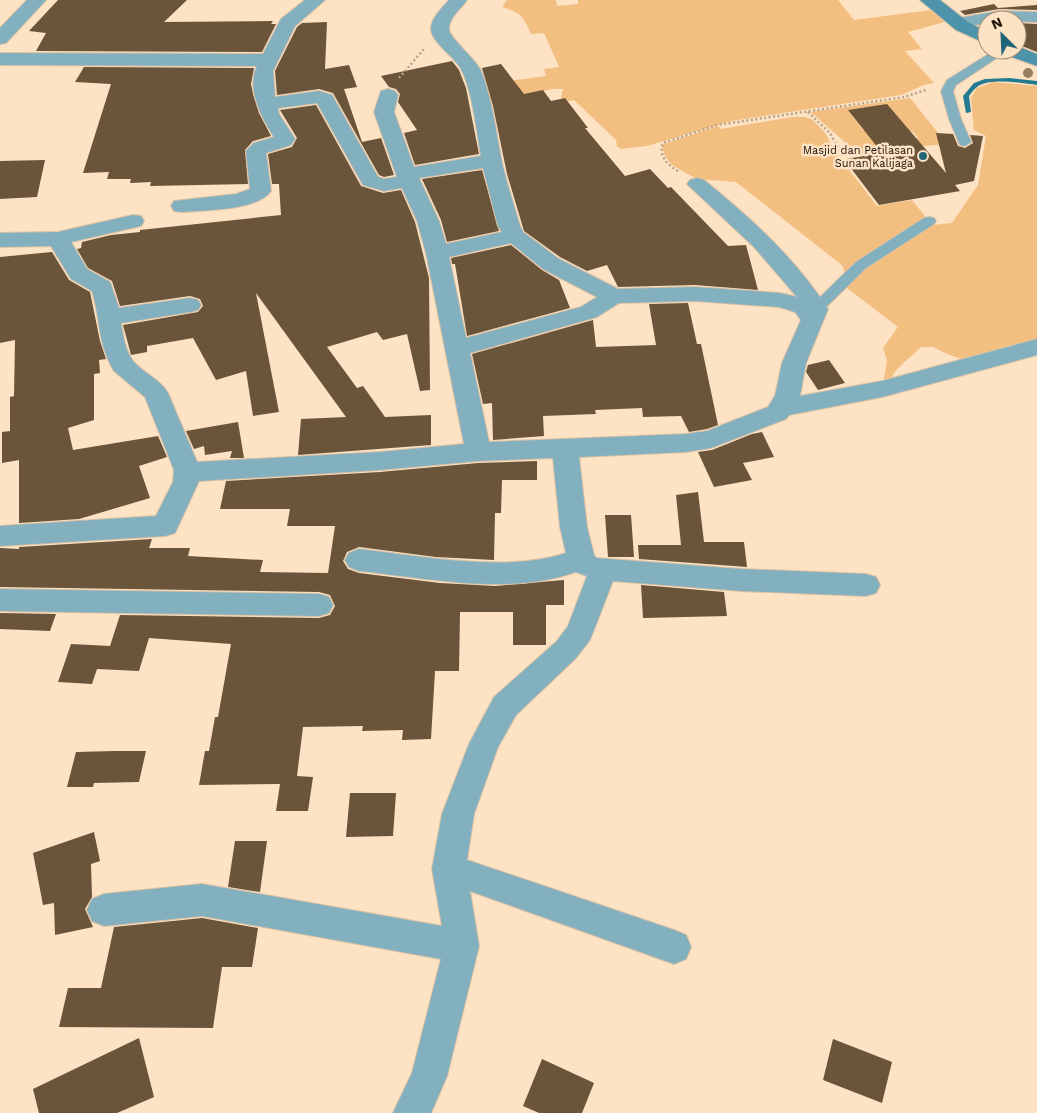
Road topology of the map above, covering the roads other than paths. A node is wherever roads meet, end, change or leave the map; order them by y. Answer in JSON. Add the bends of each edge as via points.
{"nodes":[{"id":1,"x":37,"y":0,"type":"edge"},
{"id":2,"x":316,"y":0,"type":"edge"},
{"id":3,"x":458,"y":0,"type":"edge"},
{"id":4,"x":929,"y":0,"type":"edge"},
{"id":5,"x":1037,"y":16,"type":"edge"},
{"id":6,"x":959,"y":23,"type":"junction"},
{"id":7,"x":977,"y":33,"type":"edge"},
{"id":8,"x":0,"y":39,"type":"edge"},
{"id":9,"x":0,"y":59,"type":"edge"},
{"id":10,"x":268,"y":60,"type":"junction"},
{"id":11,"x":987,"y":60,"type":"edge"},
{"id":12,"x":951,"y":83,"type":"junction"},
{"id":13,"x":936,"y":86,"type":"road end"},
{"id":14,"x":388,"y":95,"type":"road end"},
{"id":15,"x":267,"y":104,"type":"junction"},
{"id":16,"x":965,"y":142,"type":"dead end"},
{"id":17,"x":491,"y":161,"type":"junction"},
{"id":18,"x":408,"y":177,"type":"junction"},
{"id":19,"x":697,"y":184,"type":"road end"},
{"id":20,"x":182,"y":206,"type":"dead end"},
{"id":21,"x":133,"y":221,"type":"dead end"},
{"id":22,"x":929,"y":221,"type":"dead end"},
{"id":23,"x":514,"y":236,"type":"junction"},
{"id":24,"x":0,"y":240,"type":"edge"},
{"id":25,"x":58,"y":240,"type":"junction"},
{"id":26,"x":438,"y":253,"type":"junction"},
{"id":27,"x":614,"y":296,"type":"junction"},
{"id":28,"x":190,"y":305,"type":"dead end"},
{"id":29,"x":814,"y":315,"type":"junction"},
{"id":30,"x":109,"y":317,"type":"junction"},
{"id":31,"x":1037,"y":347,"type":"edge"},
{"id":32,"x":457,"y":349,"type":"junction"},
{"id":33,"x":782,"y":408,"type":"junction"},
{"id":34,"x":565,"y":449,"type":"junction"},
{"id":35,"x":478,"y":452,"type":"junction"},
{"id":36,"x":187,"y":470,"type":"junction"},
{"id":37,"x":0,"y":536,"type":"edge"},
{"id":38,"x":359,"y":560,"type":"dead end"},
{"id":39,"x":592,"y":564,"type":"junction"},
{"id":40,"x":866,"y":585,"type":"dead end"},
{"id":41,"x":0,"y":600,"type":"edge"},
{"id":42,"x":320,"y":605,"type":"dead end"},
{"id":43,"x":449,"y":869,"type":"junction"},
{"id":44,"x":104,"y":910,"type":"dead end"},
{"id":45,"x":462,"y":946,"type":"junction"},
{"id":46,"x":674,"y":947,"type":"dead end"},
{"id":47,"x":412,"y":1113,"type":"edge"}],
"edges":[{"from":1,"to":8,"type":"street"},
{"from":2,"to":10,"type":"street","via":[[287,23]]},
{"from":3,"to":17,"type":"street","via":[[443,18],[440,35],[471,69]]},
{"from":4,"to":6,"type":"street"},
{"from":5,"to":6,"type":"street","via":[[1006,15]]},
{"from":6,"to":7,"type":"street"},
{"from":9,"to":10,"type":"street"},
{"from":10,"to":15,"type":"street","via":[[264,71]]},
{"from":11,"to":12,"type":"lane"},
{"from":12,"to":13,"type":"lane"},
{"from":12,"to":16,"type":"lane","via":[[947,91]]},
{"from":14,"to":18,"type":"street","via":[[384,112]]},
{"from":15,"to":18,"type":"street","via":[[319,97],[325,99],[370,181],[384,185]]},
{"from":15,"to":20,"type":"street","via":[[269,114],[285,138],[256,151],[260,193],[247,198]]},
{"from":17,"to":18,"type":"street"},
{"from":17,"to":23,"type":"street"},
{"from":18,"to":26,"type":"street"},
{"from":19,"to":29,"type":"street","via":[[720,202],[792,274]]},
{"from":21,"to":25,"type":"street"},
{"from":22,"to":29,"type":"lane","via":[[861,265]]},
{"from":23,"to":26,"type":"street"},
{"from":23,"to":27,"type":"street","via":[[551,264]]},
{"from":24,"to":25,"type":"street"},
{"from":25,"to":30,"type":"street","via":[[79,274],[102,288]]},
{"from":26,"to":32,"type":"street"},
{"from":27,"to":29,"type":"street","via":[[695,294],[780,300],[803,307]]},
{"from":27,"to":32,"type":"street","via":[[589,312]]},
{"from":28,"to":30,"type":"street"},
{"from":29,"to":33,"type":"street","via":[[794,364],[789,394]]},
{"from":30,"to":36,"type":"street","via":[[112,340],[123,365],[156,393]]},
{"from":31,"to":33,"type":"street","via":[[882,389]]},
{"from":32,"to":35,"type":"street"},
{"from":33,"to":34,"type":"street","via":[[777,413],[711,439]]},
{"from":34,"to":35,"type":"street"},
{"from":34,"to":39,"type":"street","via":[[576,542]]},
{"from":35,"to":36,"type":"street","via":[[380,461],[202,472]]},
{"from":36,"to":37,"type":"street","via":[[186,482],[165,526]]},
{"from":38,"to":39,"type":"street","via":[[516,572]]},
{"from":39,"to":40,"type":"street","via":[[741,580]]},
{"from":39,"to":43,"type":"street","via":[[580,632],[566,650],[504,706],[484,744],[458,814]]},
{"from":41,"to":42,"type":"street"},
{"from":43,"to":45,"type":"street"},
{"from":43,"to":46,"type":"street"},
{"from":44,"to":45,"type":"street","via":[[202,900]]},
{"from":45,"to":47,"type":"street","via":[[429,1076]]}]}
